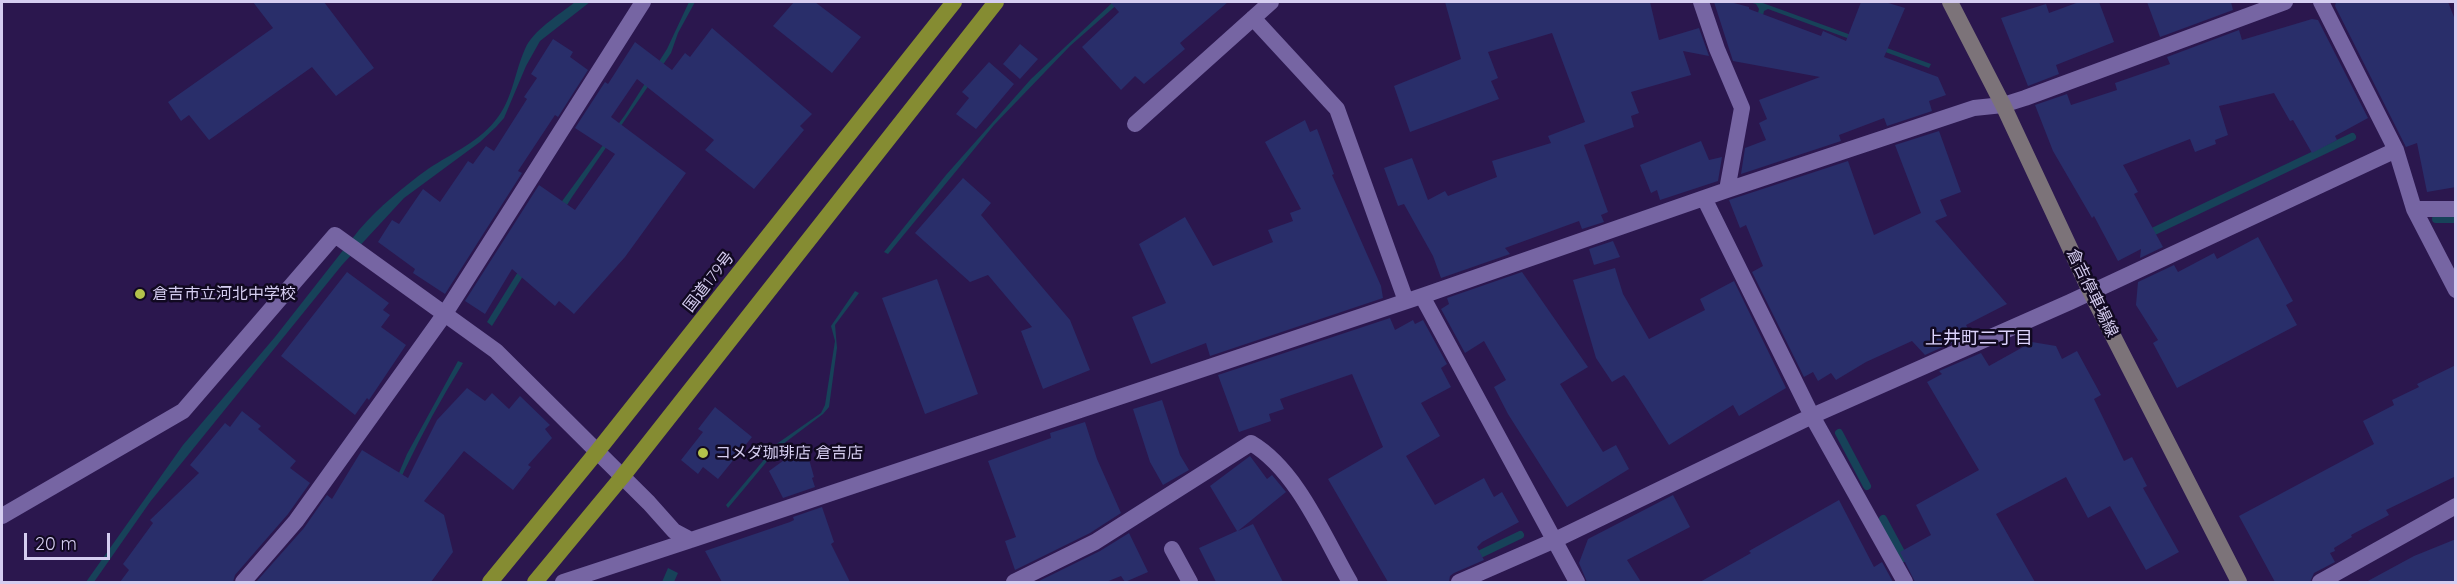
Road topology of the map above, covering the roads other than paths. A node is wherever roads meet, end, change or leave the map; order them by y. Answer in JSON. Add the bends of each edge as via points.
{"nodes":[{"id":1,"x":643,"y":2,"type":"edge"},
{"id":2,"x":954,"y":2,"type":"edge"},
{"id":3,"x":996,"y":2,"type":"edge"},
{"id":4,"x":1271,"y":2,"type":"edge"},
{"id":5,"x":1701,"y":2,"type":"edge"},
{"id":6,"x":1950,"y":2,"type":"edge"},
{"id":7,"x":2285,"y":2,"type":"edge"},
{"id":8,"x":2321,"y":2,"type":"edge"},
{"id":9,"x":2244,"y":8,"type":"edge"},
{"id":10,"x":1252,"y":18,"type":"junction"},
{"id":11,"x":2002,"y":105,"type":"junction"},
{"id":12,"x":1135,"y":124,"type":"dead end"},
{"id":13,"x":2396,"y":150,"type":"junction"},
{"id":14,"x":1727,"y":190,"type":"junction"},
{"id":15,"x":1704,"y":198,"type":"junction"},
{"id":16,"x":2414,"y":209,"type":"junction"},
{"id":17,"x":2456,"y":209,"type":"edge"},
{"id":18,"x":2456,"y":290,"type":"edge"},
{"id":19,"x":2090,"y":291,"type":"junction"},
{"id":20,"x":1414,"y":299,"type":"junction"},
{"id":21,"x":444,"y":315,"type":"junction"},
{"id":22,"x":1812,"y":416,"type":"junction"},
{"id":23,"x":596,"y":453,"type":"junction"},
{"id":24,"x":622,"y":477,"type":"junction"},
{"id":25,"x":2456,"y":506,"type":"edge"},
{"id":26,"x":2,"y":516,"type":"edge"},
{"id":27,"x":692,"y":540,"type":"junction"},
{"id":28,"x":1553,"y":541,"type":"junction"},
{"id":29,"x":1172,"y":549,"type":"dead end"},
{"id":30,"x":243,"y":582,"type":"edge"},
{"id":31,"x":490,"y":582,"type":"edge"},
{"id":32,"x":539,"y":582,"type":"edge"},
{"id":33,"x":563,"y":582,"type":"edge"},
{"id":34,"x":1014,"y":582,"type":"edge"},
{"id":35,"x":1190,"y":582,"type":"edge"},
{"id":36,"x":1350,"y":582,"type":"edge"},
{"id":37,"x":1459,"y":582,"type":"edge"},
{"id":38,"x":1577,"y":582,"type":"edge"},
{"id":39,"x":1905,"y":582,"type":"edge"},
{"id":40,"x":2239,"y":582,"type":"edge"},
{"id":41,"x":2320,"y":582,"type":"edge"}],
"edges":[{"from":1,"to":21,"type":"street"},
{"from":2,"to":23,"type":"highway","name":"国道179号"},
{"from":3,"to":24,"type":"highway"},
{"from":4,"to":10,"type":"street"},
{"from":5,"to":14,"type":"street","via":[[1742,108]]},
{"from":6,"to":11,"type":"main road","name":"倉吉停車場線"},
{"from":7,"to":9,"type":"street"},
{"from":8,"to":13,"type":"street"},
{"from":9,"to":11,"type":"street"},
{"from":10,"to":12,"type":"street"},
{"from":10,"to":20,"type":"street","via":[[1337,110]]},
{"from":11,"to":14,"type":"street","via":[[1974,108]]},
{"from":11,"to":19,"type":"main road","name":"倉吉停車場線"},
{"from":13,"to":16,"type":"street"},
{"from":13,"to":19,"type":"street"},
{"from":14,"to":15,"type":"street"},
{"from":15,"to":20,"type":"street"},
{"from":15,"to":22,"type":"street"},
{"from":16,"to":17,"type":"street"},
{"from":16,"to":18,"type":"street"},
{"from":19,"to":22,"type":"street"},
{"from":19,"to":40,"type":"main road","name":"倉吉停車場線"},
{"from":20,"to":27,"type":"street"},
{"from":20,"to":28,"type":"street"},
{"from":21,"to":23,"type":"street","via":[[496,351]]},
{"from":21,"to":26,"type":"street","via":[[335,235],[183,411]]},
{"from":21,"to":30,"type":"street","via":[[296,521]]},
{"from":22,"to":28,"type":"street"},
{"from":22,"to":39,"type":"street"},
{"from":23,"to":24,"type":"street"},
{"from":23,"to":31,"type":"highway","name":"国道179号"},
{"from":24,"to":27,"type":"street","via":[[674,531]]},
{"from":24,"to":32,"type":"highway"},
{"from":25,"to":41,"type":"street"},
{"from":27,"to":33,"type":"street"},
{"from":28,"to":37,"type":"street"},
{"from":28,"to":38,"type":"street"},
{"from":29,"to":35,"type":"street"},
{"from":34,"to":36,"type":"street","via":[[1095,542],[1251,443],[1285,471]]}]}
